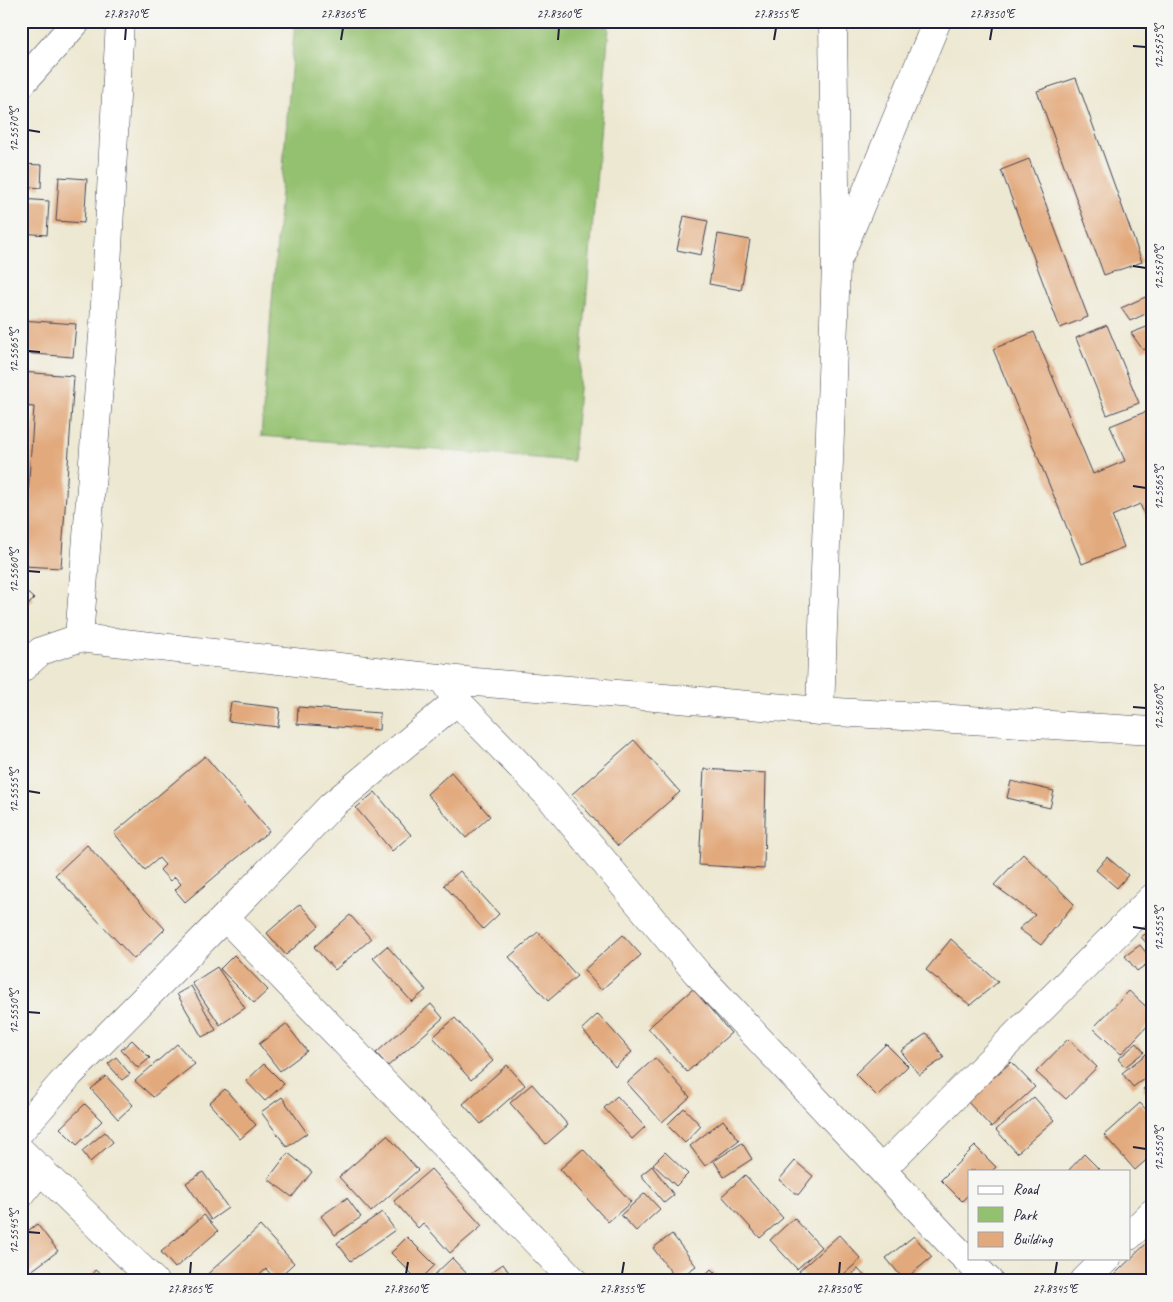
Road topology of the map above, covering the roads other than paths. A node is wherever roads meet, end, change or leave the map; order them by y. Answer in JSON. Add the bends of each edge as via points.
{"nodes":[{"id":1,"x":77,"y":21,"type":"edge"},
{"id":2,"x":120,"y":21,"type":"edge"},
{"id":3,"x":833,"y":21,"type":"edge"},
{"id":4,"x":937,"y":21,"type":"edge"},
{"id":5,"x":21,"y":84,"type":"edge"},
{"id":6,"x":836,"y":265,"type":"junction"},
{"id":7,"x":79,"y":638,"type":"junction"},
{"id":8,"x":21,"y":669,"type":"edge"},
{"id":9,"x":442,"y":678,"type":"junction"},
{"id":10,"x":457,"y":701,"type":"junction"},
{"id":11,"x":820,"y":710,"type":"junction"},
{"id":12,"x":1152,"y":731,"type":"edge"},
{"id":13,"x":1152,"y":898,"type":"edge"},
{"id":14,"x":225,"y":917,"type":"junction"},
{"id":15,"x":21,"y":1130,"type":"edge"},
{"id":16,"x":21,"y":1151,"type":"edge"},
{"id":17,"x":41,"y":1169,"type":"junction"},
{"id":18,"x":882,"y":1169,"type":"junction"},
{"id":19,"x":21,"y":1194,"type":"edge"},
{"id":20,"x":1152,"y":1213,"type":"edge"},
{"id":21,"x":1130,"y":1235,"type":"edge"},
{"id":22,"x":1105,"y":1260,"type":"edge"},
{"id":23,"x":154,"y":1281,"type":"edge"},
{"id":24,"x":574,"y":1281,"type":"edge"},
{"id":25,"x":989,"y":1281,"type":"edge"},
{"id":26,"x":1084,"y":1281,"type":"edge"}],
"edges":[{"from":1,"to":5,"type":"street"},
{"from":2,"to":7,"type":"street","via":[[104,323]]},
{"from":3,"to":6,"type":"street"},
{"from":4,"to":6,"type":"street"},
{"from":6,"to":11,"type":"street"},
{"from":7,"to":8,"type":"street","via":[[41,651]]},
{"from":7,"to":9,"type":"street"},
{"from":9,"to":10,"type":"street"},
{"from":9,"to":11,"type":"street"},
{"from":10,"to":14,"type":"street","via":[[331,806]]},
{"from":10,"to":18,"type":"street","via":[[549,796],[697,973]]},
{"from":11,"to":12,"type":"street"},
{"from":13,"to":18,"type":"street"},
{"from":14,"to":15,"type":"street","via":[[70,1074]]},
{"from":14,"to":24,"type":"street"},
{"from":16,"to":17,"type":"street"},
{"from":17,"to":19,"type":"street"},
{"from":17,"to":23,"type":"street"},
{"from":18,"to":25,"type":"street"},
{"from":20,"to":21,"type":"street"},
{"from":22,"to":26,"type":"street"}]}
